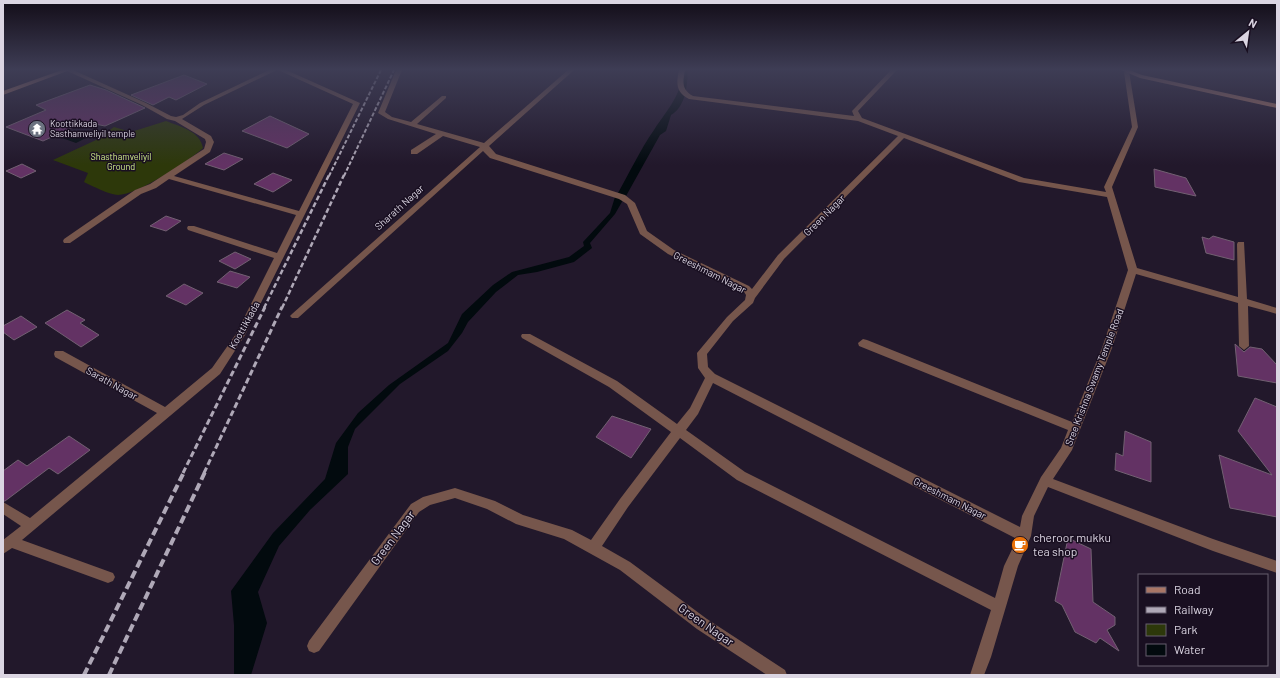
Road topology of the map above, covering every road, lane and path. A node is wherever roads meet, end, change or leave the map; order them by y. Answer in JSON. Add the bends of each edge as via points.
{"nodes":[{"id":1,"x":139,"y":102,"type":"edge"},
{"id":2,"x":207,"y":102,"type":"edge"},
{"id":3,"x":354,"y":102,"type":"edge"},
{"id":4,"x":386,"y":102,"type":"edge"},
{"id":5,"x":439,"y":102,"type":"edge"},
{"id":6,"x":535,"y":102,"type":"edge"},
{"id":7,"x":720,"y":102,"type":"edge"},
{"id":8,"x":864,"y":102,"type":"edge"},
{"id":9,"x":1131,"y":102,"type":"edge"},
{"id":10,"x":1257,"y":102,"type":"edge"},
{"id":11,"x":1277,"y":106,"type":"edge"},
{"id":12,"x":177,"y":119,"type":"junction"},
{"id":13,"x":859,"y":119,"type":"junction"},
{"id":14,"x":413,"y":124,"type":"junction"},
{"id":15,"x":442,"y":133,"type":"junction"},
{"id":16,"x":902,"y":136,"type":"junction"},
{"id":17,"x":485,"y":146,"type":"junction"},
{"id":18,"x":414,"y":152,"type":"dead end"},
{"id":19,"x":167,"y":176,"type":"junction"},
{"id":20,"x":1110,"y":195,"type":"junction"},
{"id":21,"x":301,"y":214,"type":"junction"},
{"id":22,"x":191,"y":228,"type":"dead end"},
{"id":23,"x":67,"y":242,"type":"dead end"},
{"id":24,"x":1241,"y":244,"type":"dead end"},
{"id":25,"x":280,"y":257,"type":"junction"},
{"id":26,"x":1133,"y":270,"type":"junction"},
{"id":27,"x":751,"y":297,"type":"junction"},
{"id":28,"x":1242,"y":301,"type":"junction"},
{"id":29,"x":1277,"y":311,"type":"edge"},
{"id":30,"x":295,"y":316,"type":"dead end"},
{"id":31,"x":526,"y":336,"type":"dead end"},
{"id":32,"x":863,"y":344,"type":"dead end"},
{"id":33,"x":1244,"y":346,"type":"dead end"},
{"id":34,"x":59,"y":354,"type":"dead end"},
{"id":35,"x":711,"y":377,"type":"junction"},
{"id":36,"x":166,"y":413,"type":"junction"},
{"id":37,"x":1075,"y":428,"type":"junction"},
{"id":38,"x":678,"y":432,"type":"junction"},
{"id":39,"x":1045,"y":481,"type":"junction"},
{"id":40,"x":3,"y":507,"type":"edge"},
{"id":41,"x":30,"y":525,"type":"junction"},
{"id":42,"x":1025,"y":536,"type":"junction"},
{"id":43,"x":7,"y":545,"type":"edge"},
{"id":44,"x":593,"y":548,"type":"junction"},
{"id":45,"x":1277,"y":567,"type":"edge"},
{"id":46,"x":108,"y":577,"type":"dead end"},
{"id":47,"x":999,"y":607,"type":"junction"},
{"id":48,"x":314,"y":646,"type":"dead end"},
{"id":49,"x":780,"y":675,"type":"edge"},
{"id":50,"x":977,"y":675,"type":"edge"}],
"edges":[{"from":1,"to":12,"type":"street","via":[[169,118]]},
{"from":2,"to":12,"type":"street"},
{"from":3,"to":21,"type":"street","name":"Koottikkada","via":[[357,103]]},
{"from":4,"to":14,"type":"street","via":[[381,113]]},
{"from":5,"to":14,"type":"street"},
{"from":6,"to":17,"type":"street"},
{"from":7,"to":13,"type":"street"},
{"from":8,"to":13,"type":"street","via":[[855,111]]},
{"from":9,"to":20,"type":"street","via":[[1135,127],[1108,187]]},
{"from":10,"to":11,"type":"main road"},
{"from":12,"to":19,"type":"street","via":[[210,142],[208,150]]},
{"from":13,"to":16,"type":"street"},
{"from":14,"to":15,"type":"street"},
{"from":15,"to":17,"type":"street"},
{"from":15,"to":18,"type":"street"},
{"from":16,"to":20,"type":"street","via":[[1030,182]]},
{"from":16,"to":27,"type":"street","name":"Green Nagar","via":[[781,258]]},
{"from":17,"to":27,"type":"street","name":"Greeshmam Nagar","via":[[493,156],[622,197],[630,203],[643,232],[671,252],[746,288]]},
{"from":17,"to":30,"type":"street","name":"Sharath Nagar"},
{"from":19,"to":21,"type":"street"},
{"from":19,"to":23,"type":"street","via":[[138,192]]},
{"from":20,"to":26,"type":"street"},
{"from":21,"to":25,"type":"street","name":"Koottikkada"},
{"from":22,"to":25,"type":"street"},
{"from":24,"to":28,"type":"street"},
{"from":25,"to":36,"type":"street","name":"Koottikkada","via":[[240,335],[220,366]]},
{"from":26,"to":28,"type":"street"},
{"from":26,"to":37,"type":"street","name":"Sree Krishna Swamy Temple Road","via":[[1107,348]]},
{"from":27,"to":35,"type":"street","name":"Greeshmam Nagar","via":[[702,353],[703,368]]},
{"from":28,"to":29,"type":"street"},
{"from":28,"to":33,"type":"street"},
{"from":31,"to":38,"type":"street","via":[[613,384]]},
{"from":32,"to":37,"type":"street"},
{"from":34,"to":36,"type":"street","name":"Sarath Nagar"},
{"from":35,"to":38,"type":"street","via":[[694,411]]},
{"from":35,"to":42,"type":"street","name":"Greeshmam Nagar"},
{"from":36,"to":41,"type":"street","name":"Koottikkada"},
{"from":37,"to":39,"type":"street","name":"Sree Krishna Swamy Temple Road","via":[[1066,450]]},
{"from":38,"to":44,"type":"street"},
{"from":38,"to":47,"type":"street","via":[[741,476]]},
{"from":39,"to":42,"type":"street","name":"Sree Krishna Swamy Temple Road","via":[[1028,516]]},
{"from":39,"to":45,"type":"street"},
{"from":40,"to":41,"type":"street"},
{"from":41,"to":43,"type":"street","name":"Koottikkada"},
{"from":42,"to":47,"type":"street","name":"Sree Krishna Swamy Temple Road","via":[[1011,566]]},
{"from":43,"to":46,"type":"street"},
{"from":44,"to":48,"type":"street","name":"Green Nagar","via":[[567,534],[520,520],[455,493],[433,499],[415,508]]},
{"from":44,"to":49,"type":"street","name":"Green Nagar","via":[[625,566],[702,624]]},
{"from":47,"to":50,"type":"street","name":"Sree Krishna Swamy Temple Road"}]}
